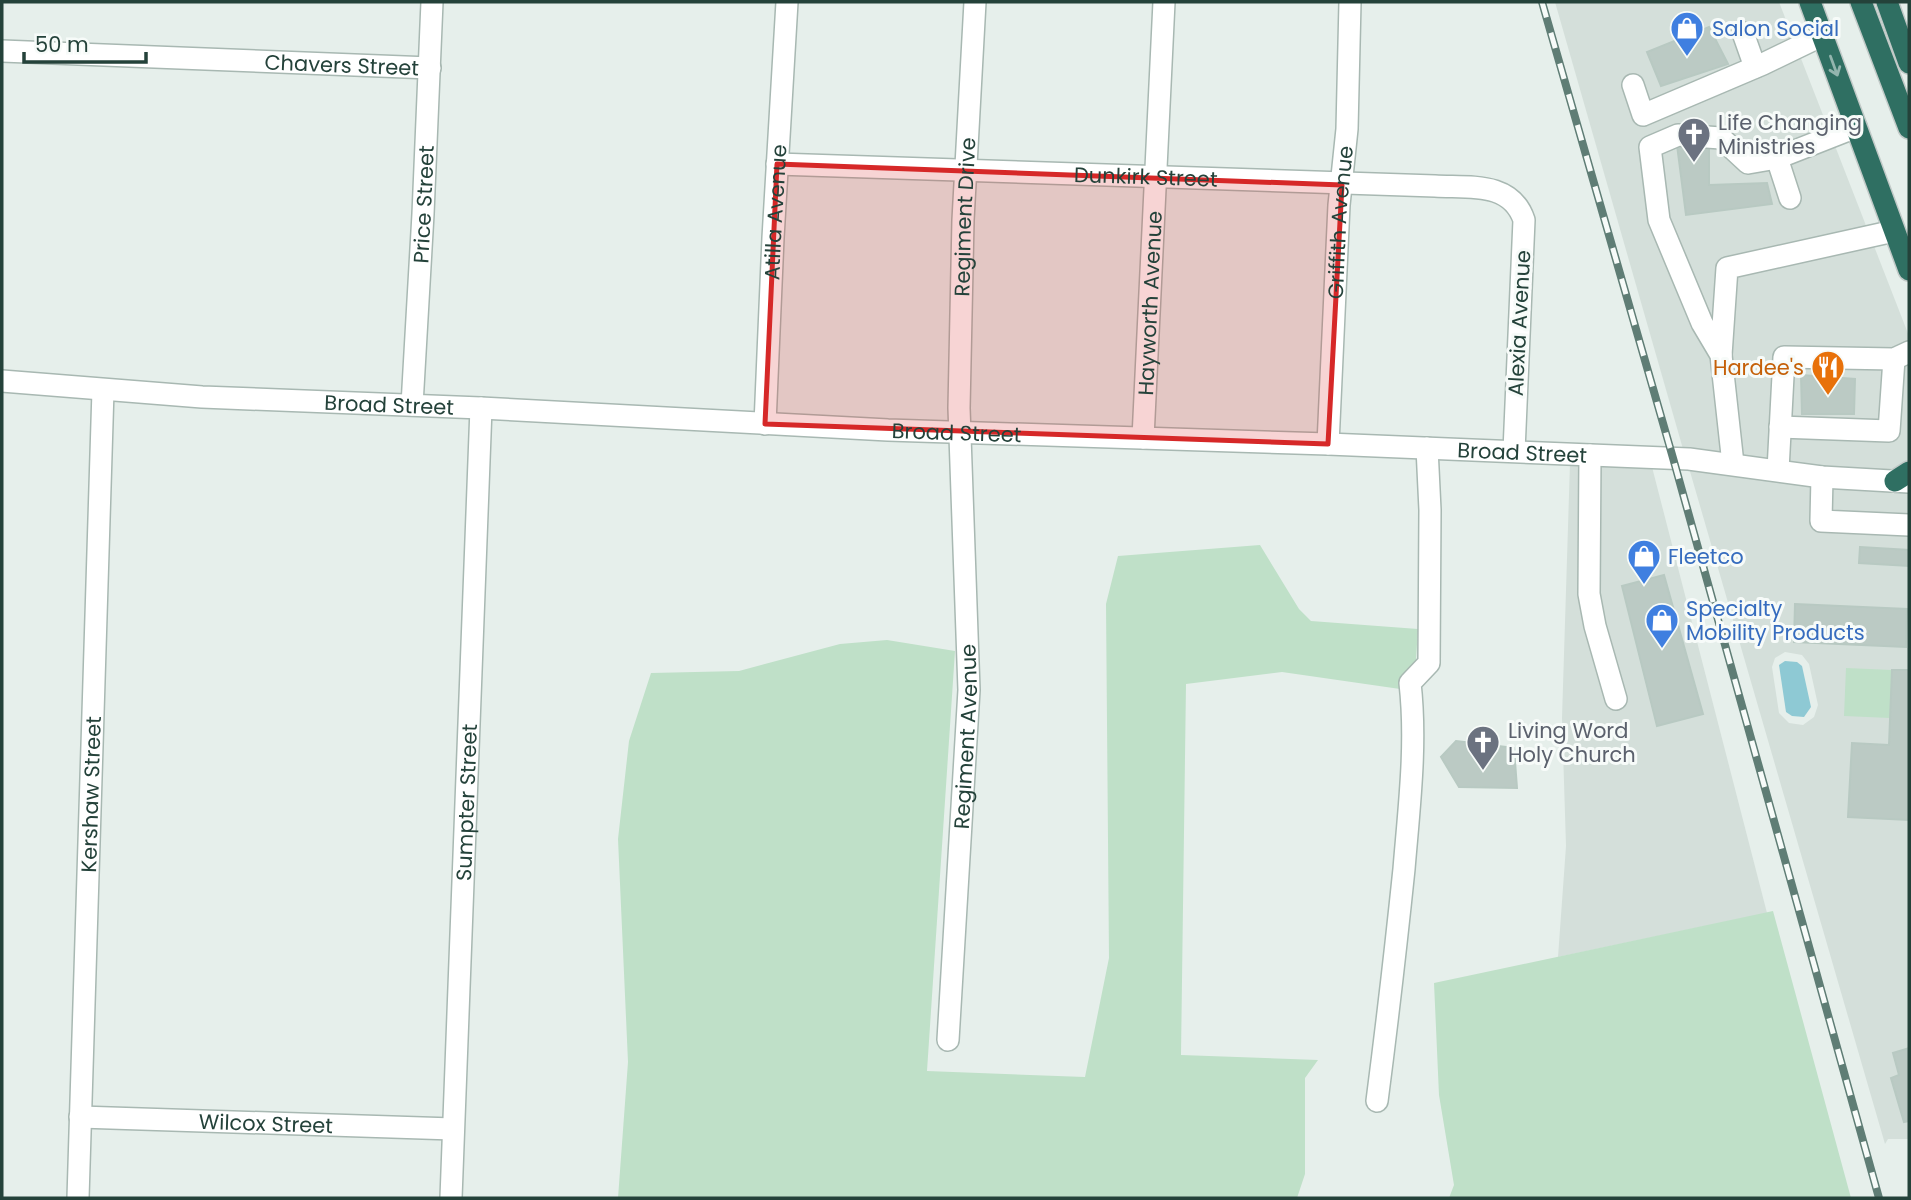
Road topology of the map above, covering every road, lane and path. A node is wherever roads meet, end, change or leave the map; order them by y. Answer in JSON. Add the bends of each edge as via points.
{"nodes":[{"id":1,"x":432,"y":2,"type":"edge"},
{"id":2,"x":787,"y":2,"type":"edge"},
{"id":3,"x":975,"y":2,"type":"edge"},
{"id":4,"x":1164,"y":2,"type":"edge"},
{"id":5,"x":1350,"y":2,"type":"edge"},
{"id":6,"x":1810,"y":2,"type":"edge"},
{"id":7,"x":1861,"y":2,"type":"edge"},
{"id":8,"x":1887,"y":2,"type":"edge"},
{"id":9,"x":1743,"y":33,"type":"dead end"},
{"id":10,"x":1823,"y":35,"type":"junction"},
{"id":11,"x":2,"y":51,"type":"edge"},
{"id":12,"x":1909,"y":63,"type":"edge"},
{"id":13,"x":1755,"y":67,"type":"junction"},
{"id":14,"x":430,"y":68,"type":"junction"},
{"id":15,"x":1633,"y":85,"type":"dead end"},
{"id":16,"x":1643,"y":115,"type":"junction"},
{"id":17,"x":1856,"y":127,"type":"junction"},
{"id":18,"x":1909,"y":128,"type":"edge"},
{"id":19,"x":1650,"y":147,"type":"junction"},
{"id":20,"x":1777,"y":158,"type":"junction"},
{"id":21,"x":777,"y":164,"type":"junction"},
{"id":22,"x":967,"y":170,"type":"junction"},
{"id":23,"x":1156,"y":176,"type":"junction"},
{"id":24,"x":1342,"y":185,"type":"junction"},
{"id":25,"x":1512,"y":198,"type":"joint"},
{"id":26,"x":1790,"y":198,"type":"dead end"},
{"id":27,"x":1902,"y":231,"type":"edge"},
{"id":28,"x":1909,"y":270,"type":"edge"},
{"id":29,"x":1721,"y":355,"type":"junction"},
{"id":30,"x":1901,"y":356,"type":"edge"},
{"id":31,"x":2,"y":381,"type":"edge"},
{"id":32,"x":103,"y":390,"type":"junction"},
{"id":33,"x":412,"y":405,"type":"junction"},
{"id":34,"x":481,"y":408,"type":"junction"},
{"id":35,"x":1896,"y":412,"type":"edge"},
{"id":36,"x":1781,"y":421,"type":"junction"},
{"id":37,"x":765,"y":424,"type":"junction"},
{"id":38,"x":961,"y":433,"type":"junction"},
{"id":39,"x":1143,"y":438,"type":"junction"},
{"id":40,"x":1328,"y":444,"type":"junction"},
{"id":41,"x":1427,"y":448,"type":"junction"},
{"id":42,"x":1514,"y":451,"type":"junction"},
{"id":43,"x":1590,"y":455,"type":"junction"},
{"id":44,"x":1733,"y":464,"type":"junction"},
{"id":45,"x":1778,"y":470,"type":"junction"},
{"id":46,"x":1822,"y":477,"type":"junction"},
{"id":47,"x":1905,"y":479,"type":"edge"},
{"id":48,"x":1909,"y":525,"type":"edge"},
{"id":49,"x":1616,"y":699,"type":"dead end"},
{"id":50,"x":948,"y":1040,"type":"dead end"},
{"id":51,"x":1377,"y":1101,"type":"dead end"},
{"id":52,"x":80,"y":1117,"type":"junction"},
{"id":53,"x":453,"y":1129,"type":"junction"},
{"id":54,"x":78,"y":1198,"type":"edge"},
{"id":55,"x":451,"y":1198,"type":"edge"}],
"edges":[{"from":1,"to":14,"type":"street","name":"Price Street"},
{"from":2,"to":21,"type":"street","name":"Atilla Avenue"},
{"from":3,"to":22,"type":"street","name":"Regiment Drive"},
{"from":4,"to":23,"type":"street","name":"Hayworth Avenue"},
{"from":5,"to":24,"type":"street","name":"Griffith Avenue"},
{"from":6,"to":10,"type":"highway"},
{"from":7,"to":18,"type":"highway"},
{"from":8,"to":12,"type":"highway"},
{"from":9,"to":13,"type":"street"},
{"from":10,"to":13,"type":"street"},
{"from":10,"to":17,"type":"highway","one_way":true},
{"from":11,"to":14,"type":"street","name":"Chavers Street"},
{"from":13,"to":16,"type":"street"},
{"from":14,"to":33,"type":"street","name":"Price Street"},
{"from":15,"to":16,"type":"street"},
{"from":16,"to":19,"type":"street"},
{"from":17,"to":20,"type":"street"},
{"from":17,"to":27,"type":"highway","via":[[1884,204]]},
{"from":19,"to":20,"type":"street","via":[[1678,135],[1721,138],[1748,163]]},
{"from":19,"to":29,"type":"street","via":[[1659,220],[1702,323]]},
{"from":20,"to":26,"type":"street"},
{"from":21,"to":22,"type":"street","name":"Dunkirk Street"},
{"from":21,"to":37,"type":"street","name":"Atilla Avenue"},
{"from":22,"to":23,"type":"street","name":"Dunkirk Street"},
{"from":22,"to":38,"type":"street","name":"Regiment Drive"},
{"from":23,"to":24,"type":"street","name":"Dunkirk Street"},
{"from":23,"to":39,"type":"street","name":"Hayworth Avenue"},
{"from":24,"to":25,"type":"street","name":"Dunkirk Street","via":[[1484,189]]},
{"from":24,"to":40,"type":"street","name":"Griffith Avenue"},
{"from":25,"to":42,"type":"street","name":"Alexia Avenue","via":[[1524,220]]},
{"from":27,"to":28,"type":"highway"},
{"from":27,"to":29,"type":"street","via":[[1727,268]]},
{"from":29,"to":44,"type":"street"},
{"from":30,"to":35,"type":"street"},
{"from":30,"to":36,"type":"street","via":[[1784,357]]},
{"from":31,"to":32,"type":"street","name":"Broad Street"},
{"from":32,"to":33,"type":"street","name":"Broad Street"},
{"from":32,"to":52,"type":"street","name":"Kershaw Street"},
{"from":33,"to":34,"type":"street","name":"Broad Street"},
{"from":34,"to":37,"type":"street","name":"Broad Street"},
{"from":34,"to":53,"type":"street","name":"Sumpter Street"},
{"from":35,"to":36,"type":"street"},
{"from":36,"to":45,"type":"street"},
{"from":37,"to":38,"type":"street","name":"Broad Street"},
{"from":38,"to":39,"type":"street","name":"Broad Street"},
{"from":38,"to":50,"type":"street","name":"Regiment Avenue","via":[[969,690]]},
{"from":39,"to":40,"type":"street","name":"Broad Street"},
{"from":40,"to":41,"type":"street","name":"Broad Street"},
{"from":41,"to":42,"type":"street","name":"Broad Street"},
{"from":41,"to":51,"type":"street","via":[[1429,663],[1410,683],[1409,807]]},
{"from":42,"to":43,"type":"street","name":"Broad Street"},
{"from":43,"to":44,"type":"street","name":"Broad Street"},
{"from":43,"to":49,"type":"street","via":[[1590,594]]},
{"from":44,"to":45,"type":"street","name":"Broad Street"},
{"from":45,"to":46,"type":"street","name":"Broad Street"},
{"from":46,"to":47,"type":"street","name":"Broad Street"},
{"from":46,"to":48,"type":"street","via":[[1821,521]]},
{"from":52,"to":53,"type":"street","name":"Wilcox Street"},
{"from":52,"to":54,"type":"street","name":"Kershaw Street"},
{"from":53,"to":55,"type":"street","name":"Sumpter Street"}]}
